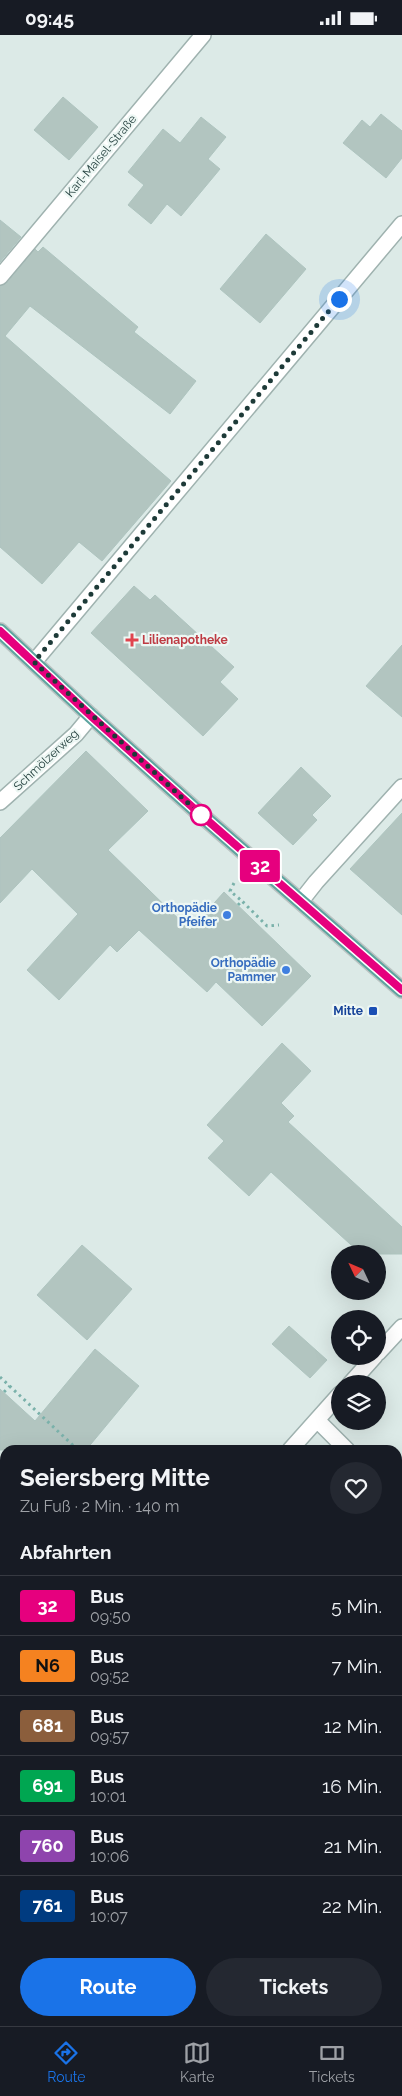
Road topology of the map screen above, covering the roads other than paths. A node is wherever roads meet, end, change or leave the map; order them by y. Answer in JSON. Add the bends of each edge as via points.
{"nodes":[{"id":1,"x":203,"y":35,"type":"edge"},
{"id":2,"x":402,"y":224,"type":"edge"},
{"id":3,"x":0,"y":277,"type":"edge"},
{"id":4,"x":0,"y":631,"type":"edge"},
{"id":5,"x":34,"y":662,"type":"junction"},
{"id":6,"x":91,"y":716,"type":"junction"},
{"id":7,"x":402,"y":787,"type":"edge"},
{"id":8,"x":0,"y":803,"type":"edge"},
{"id":9,"x":302,"y":901,"type":"junction"},
{"id":10,"x":402,"y":990,"type":"edge"},
{"id":11,"x":402,"y":1327,"type":"edge"},
{"id":12,"x":386,"y":1344,"type":"edge"},
{"id":13,"x":367,"y":1365,"type":"edge"},
{"id":14,"x":358,"y":1375,"type":"edge"},
{"id":15,"x":331,"y":1404,"type":"edge"},
{"id":16,"x":317,"y":1420,"type":"junction"},
{"id":17,"x":294,"y":1445,"type":"edge"},
{"id":18,"x":342,"y":1445,"type":"edge"}],
"edges":[{"from":1,"to":3,"type":"street","name":"Karl-Maisel-Straße"},
{"from":2,"to":5,"type":"street"},
{"from":4,"to":5,"type":"main road"},
{"from":5,"to":6,"type":"main road"},
{"from":6,"to":8,"type":"street","name":"Schmölzerweg","via":[[76,734]]},
{"from":6,"to":9,"type":"main road"},
{"from":7,"to":9,"type":"street"},
{"from":9,"to":10,"type":"main road"},
{"from":11,"to":12,"type":"street"},
{"from":13,"to":14,"type":"street"},
{"from":15,"to":16,"type":"street"},
{"from":16,"to":17,"type":"street"},
{"from":16,"to":18,"type":"street"}]}
